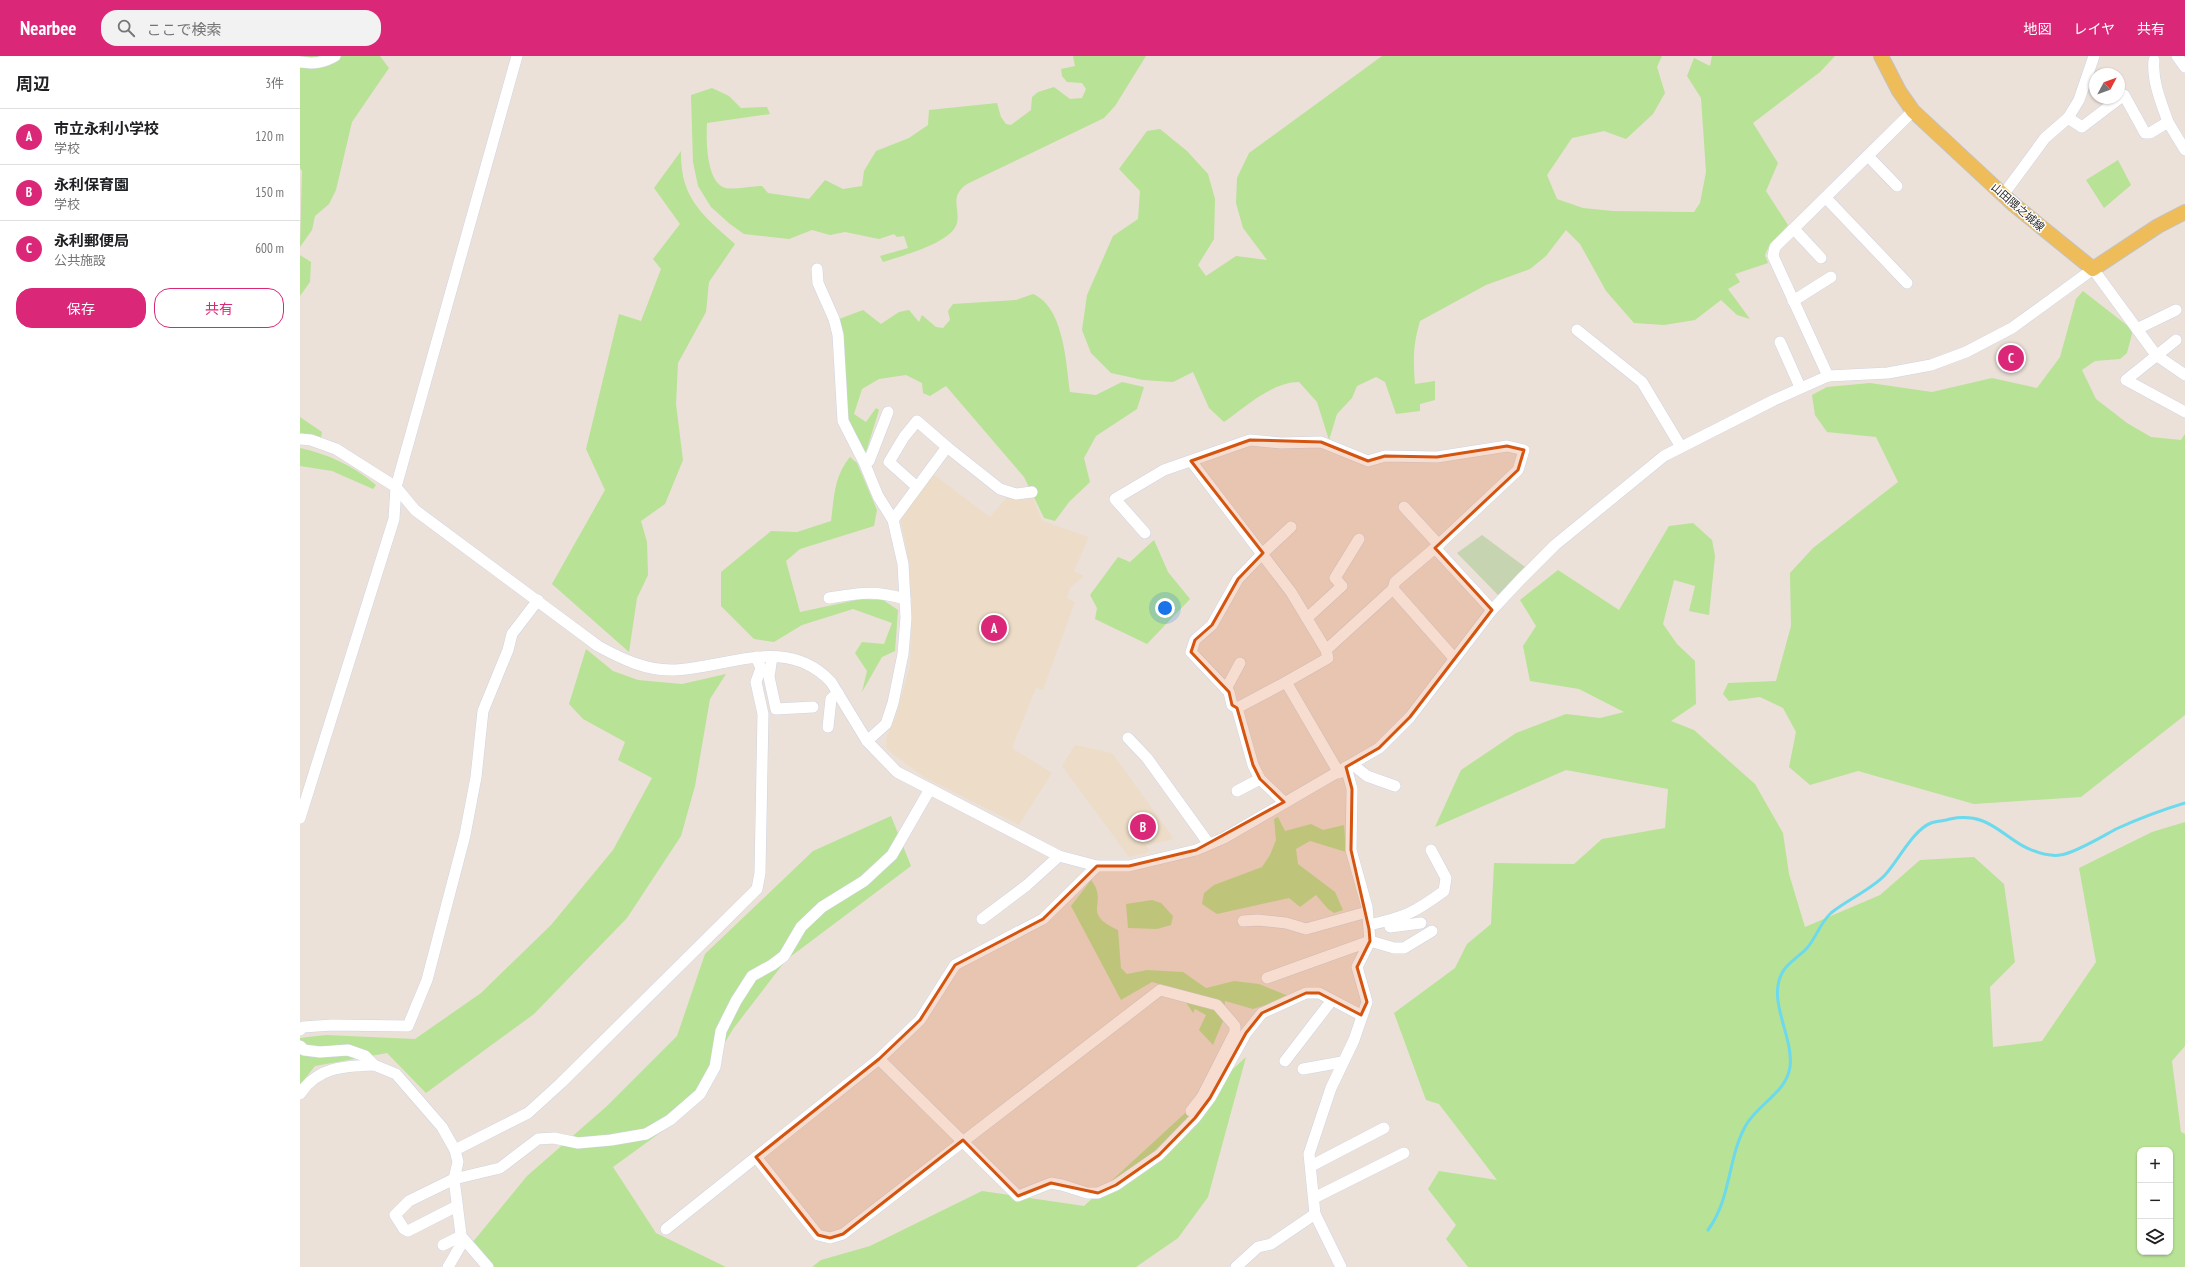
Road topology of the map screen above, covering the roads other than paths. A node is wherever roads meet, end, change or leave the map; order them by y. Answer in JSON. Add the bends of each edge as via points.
{"nodes":[{"id":1,"x":335,"y":56,"type":"edge"},
{"id":2,"x":517,"y":56,"type":"edge"},
{"id":3,"x":1881,"y":56,"type":"edge"},
{"id":4,"x":2094,"y":56,"type":"edge"},
{"id":5,"x":2177,"y":56,"type":"edge"},
{"id":6,"x":2154,"y":60,"type":"dead end"},
{"id":7,"x":300,"y":62,"type":"edge"},
{"id":8,"x":2185,"y":67,"type":"edge"},
{"id":9,"x":1913,"y":111,"type":"junction"},
{"id":10,"x":2068,"y":118,"type":"junction"},
{"id":11,"x":2168,"y":122,"type":"junction"},
{"id":12,"x":2184,"y":147,"type":"edge"},
{"id":13,"x":1868,"y":156,"type":"junction"},
{"id":14,"x":1897,"y":186,"type":"dead end"},
{"id":15,"x":2003,"y":195,"type":"junction"},
{"id":16,"x":1826,"y":198,"type":"junction"},
{"id":17,"x":2185,"y":212,"type":"edge"},
{"id":18,"x":1794,"y":230,"type":"junction"},
{"id":19,"x":1820,"y":258,"type":"dead end"},
{"id":20,"x":817,"y":269,"type":"dead end"},
{"id":21,"x":2093,"y":269,"type":"junction"},
{"id":22,"x":1831,"y":277,"type":"dead end"},
{"id":23,"x":1907,"y":283,"type":"dead end"},
{"id":24,"x":1793,"y":301,"type":"junction"},
{"id":25,"x":2176,"y":310,"type":"dead end"},
{"id":26,"x":2137,"y":329,"type":"junction"},
{"id":27,"x":1577,"y":330,"type":"dead end"},
{"id":28,"x":2176,"y":340,"type":"dead end"},
{"id":29,"x":1780,"y":342,"type":"dead end"},
{"id":30,"x":2156,"y":355,"type":"junction"},
{"id":31,"x":2185,"y":374,"type":"edge"},
{"id":32,"x":1828,"y":376,"type":"junction"},
{"id":33,"x":1800,"y":387,"type":"junction"},
{"id":34,"x":888,"y":412,"type":"dead end"},
{"id":35,"x":2185,"y":412,"type":"edge"},
{"id":36,"x":300,"y":439,"type":"edge"},
{"id":37,"x":947,"y":447,"type":"junction"},
{"id":38,"x":1681,"y":447,"type":"junction"},
{"id":39,"x":867,"y":461,"type":"junction"},
{"id":40,"x":1191,"y":461,"type":"junction"},
{"id":41,"x":888,"y":462,"type":"junction"},
{"id":42,"x":396,"y":487,"type":"junction"},
{"id":43,"x":917,"y":487,"type":"junction"},
{"id":44,"x":1032,"y":492,"type":"dead end"},
{"id":45,"x":1404,"y":507,"type":"dead end"},
{"id":46,"x":893,"y":520,"type":"junction"},
{"id":47,"x":1291,"y":527,"type":"dead end"},
{"id":48,"x":1145,"y":533,"type":"dead end"},
{"id":49,"x":1359,"y":539,"type":"dead end"},
{"id":50,"x":1437,"y":546,"type":"junction"},
{"id":51,"x":1263,"y":553,"type":"junction"},
{"id":52,"x":1393,"y":589,"type":"junction"},
{"id":53,"x":829,"y":598,"type":"dead end"},
{"id":54,"x":905,"y":599,"type":"junction"},
{"id":55,"x":538,"y":600,"type":"junction"},
{"id":56,"x":1492,"y":610,"type":"junction"},
{"id":57,"x":1307,"y":618,"type":"junction"},
{"id":58,"x":1326,"y":650,"type":"junction"},
{"id":59,"x":756,"y":657,"type":"junction"},
{"id":60,"x":772,"y":657,"type":"junction"},
{"id":61,"x":1454,"y":658,"type":"junction"},
{"id":62,"x":1240,"y":663,"type":"dead end"},
{"id":63,"x":1286,"y":682,"type":"junction"},
{"id":64,"x":1226,"y":689,"type":"junction"},
{"id":65,"x":838,"y":693,"type":"junction"},
{"id":66,"x":813,"y":707,"type":"dead end"},
{"id":67,"x":1237,"y":708,"type":"junction"},
{"id":68,"x":828,"y":727,"type":"dead end"},
{"id":69,"x":1128,"y":738,"type":"dead end"},
{"id":70,"x":867,"y":741,"type":"junction"},
{"id":71,"x":1346,"y":768,"type":"junction"},
{"id":72,"x":1260,"y":779,"type":"junction"},
{"id":73,"x":1396,"y":786,"type":"dead end"},
{"id":74,"x":930,"y":789,"type":"junction"},
{"id":75,"x":1237,"y":791,"type":"dead end"},
{"id":76,"x":1284,"y":802,"type":"junction"},
{"id":77,"x":300,"y":818,"type":"edge"},
{"id":78,"x":1209,"y":844,"type":"junction"},
{"id":79,"x":1430,"y":850,"type":"dead end"},
{"id":80,"x":1059,"y":856,"type":"junction"},
{"id":81,"x":1097,"y":866,"type":"junction"},
{"id":82,"x":1367,"y":912,"type":"junction"},
{"id":83,"x":982,"y":919,"type":"dead end"},
{"id":84,"x":1243,"y":921,"type":"dead end"},
{"id":85,"x":1421,"y":923,"type":"dead end"},
{"id":86,"x":1369,"y":927,"type":"junction"},
{"id":87,"x":1432,"y":931,"type":"dead end"},
{"id":88,"x":1370,"y":941,"type":"junction"},
{"id":89,"x":1267,"y":978,"type":"dead end"},
{"id":90,"x":1332,"y":1000,"type":"junction"},
{"id":91,"x":1361,"y":1015,"type":"junction"},
{"id":92,"x":300,"y":1030,"type":"edge"},
{"id":93,"x":300,"y":1046,"type":"edge"},
{"id":94,"x":879,"y":1058,"type":"junction"},
{"id":95,"x":1285,"y":1061,"type":"dead end"},
{"id":96,"x":1342,"y":1062,"type":"junction"},
{"id":97,"x":374,"y":1065,"type":"junction"},
{"id":98,"x":1303,"y":1069,"type":"dead end"},
{"id":99,"x":300,"y":1094,"type":"edge"},
{"id":100,"x":1190,"y":1111,"type":"dead end"},
{"id":101,"x":1384,"y":1128,"type":"dead end"},
{"id":102,"x":963,"y":1140,"type":"junction"},
{"id":103,"x":456,"y":1150,"type":"junction"},
{"id":104,"x":1404,"y":1153,"type":"dead end"},
{"id":105,"x":756,"y":1157,"type":"junction"},
{"id":106,"x":1311,"y":1166,"type":"junction"},
{"id":107,"x":454,"y":1179,"type":"junction"},
{"id":108,"x":1314,"y":1198,"type":"junction"},
{"id":109,"x":457,"y":1206,"type":"junction"},
{"id":110,"x":1315,"y":1214,"type":"junction"},
{"id":111,"x":666,"y":1229,"type":"dead end"},
{"id":112,"x":461,"y":1236,"type":"junction"},
{"id":113,"x":443,"y":1245,"type":"dead end"},
{"id":114,"x":448,"y":1267,"type":"edge"},
{"id":115,"x":488,"y":1267,"type":"edge"},
{"id":116,"x":1236,"y":1267,"type":"edge"},
{"id":117,"x":1341,"y":1267,"type":"edge"}],
"edges":[{"from":1,"to":7,"type":"street","via":[[314,64]]},
{"from":2,"to":42,"type":"street"},
{"from":3,"to":9,"type":"main road","name":"山田隈之城線","via":[[1899,91]]},
{"from":4,"to":10,"type":"street","via":[[2079,100]]},
{"from":5,"to":8,"type":"street"},
{"from":6,"to":11,"type":"street","via":[[2156,86]]},
{"from":9,"to":13,"type":"street"},
{"from":9,"to":15,"type":"main road","name":"山田隈之城線"},
{"from":10,"to":11,"type":"street","via":[[2082,127],[2124,95],[2145,132],[2150,133]]},
{"from":10,"to":15,"type":"street","via":[[2045,138]]},
{"from":11,"to":12,"type":"street"},
{"from":13,"to":14,"type":"street"},
{"from":13,"to":16,"type":"street"},
{"from":15,"to":21,"type":"main road","name":"山田隈之城線"},
{"from":16,"to":18,"type":"street"},
{"from":16,"to":23,"type":"street"},
{"from":17,"to":21,"type":"main road","via":[[2158,226]]},
{"from":18,"to":19,"type":"street"},
{"from":18,"to":24,"type":"street","via":[[1775,247],[1773,256]]},
{"from":20,"to":39,"type":"street","via":[[818,283],[834,319],[838,335],[843,421]]},
{"from":21,"to":26,"type":"street"},
{"from":21,"to":32,"type":"street","via":[[2012,328],[1966,352],[1931,365],[1888,372]]},
{"from":22,"to":24,"type":"street"},
{"from":24,"to":32,"type":"street"},
{"from":25,"to":26,"type":"street"},
{"from":26,"to":30,"type":"street"},
{"from":27,"to":38,"type":"street","via":[[1642,382]]},
{"from":28,"to":30,"type":"street"},
{"from":29,"to":33,"type":"street"},
{"from":30,"to":31,"type":"street"},
{"from":30,"to":35,"type":"street","via":[[2126,380]]},
{"from":32,"to":33,"type":"street"},
{"from":33,"to":38,"type":"street"},
{"from":34,"to":39,"type":"street"},
{"from":36,"to":42,"type":"street","via":[[336,449]]},
{"from":37,"to":41,"type":"street","via":[[916,421]]},
{"from":37,"to":43,"type":"street"},
{"from":37,"to":44,"type":"street","via":[[1000,489],[1016,494]]},
{"from":38,"to":56,"type":"street","via":[[1664,456],[1555,545]]},
{"from":39,"to":41,"type":"street","via":[[879,459]]},
{"from":39,"to":46,"type":"street","via":[[878,496]]},
{"from":40,"to":48,"type":"street","via":[[1164,470],[1114,499]]},
{"from":40,"to":50,"type":"street","via":[[1250,440],[1281,443],[1321,442],[1368,461],[1385,456],[1436,457],[1507,446],[1524,450],[1518,470]]},
{"from":40,"to":51,"type":"street"},
{"from":41,"to":43,"type":"street"},
{"from":42,"to":55,"type":"street","via":[[415,510]]},
{"from":42,"to":77,"type":"street","via":[[394,519]]},
{"from":43,"to":46,"type":"street"},
{"from":45,"to":50,"type":"street"},
{"from":46,"to":54,"type":"street","via":[[903,564]]},
{"from":47,"to":51,"type":"street"},
{"from":49,"to":57,"type":"street","via":[[1335,578],[1342,586]]},
{"from":50,"to":52,"type":"street","via":[[1395,582]]},
{"from":50,"to":56,"type":"street"},
{"from":51,"to":57,"type":"street"},
{"from":51,"to":64,"type":"street","via":[[1238,579],[1212,625],[1195,640],[1191,652]]},
{"from":52,"to":58,"type":"street"},
{"from":52,"to":61,"type":"street"},
{"from":53,"to":54,"type":"street","via":[[858,593],[883,593]]},
{"from":54,"to":70,"type":"street","via":[[903,654],[893,703],[886,724]]},
{"from":55,"to":59,"type":"street","via":[[598,646],[625,661],[650,668],[675,670]]},
{"from":55,"to":92,"type":"street","via":[[512,634],[483,711],[476,777],[465,835],[427,980],[408,1026],[332,1025]]},
{"from":56,"to":61,"type":"street"},
{"from":57,"to":58,"type":"street"},
{"from":58,"to":63,"type":"street","via":[[1328,658]]},
{"from":59,"to":60,"type":"street"},
{"from":59,"to":103,"type":"street","via":[[761,668],[756,682],[763,714],[760,873],[757,889],[561,1084],[528,1113]]},
{"from":60,"to":65,"type":"street","via":[[787,657],[814,667],[824,674]]},
{"from":60,"to":66,"type":"street","via":[[769,678],[776,709]]},
{"from":61,"to":71,"type":"street","via":[[1410,717],[1379,748]]},
{"from":62,"to":64,"type":"street"},
{"from":63,"to":67,"type":"street"},
{"from":63,"to":71,"type":"street"},
{"from":64,"to":67,"type":"street","via":[[1232,705]]},
{"from":65,"to":68,"type":"street","via":[[831,699]]},
{"from":65,"to":70,"type":"street"},
{"from":67,"to":72,"type":"street","via":[[1253,765]]},
{"from":69,"to":78,"type":"street","via":[[1147,758]]},
{"from":70,"to":74,"type":"street","via":[[897,772]]},
{"from":71,"to":73,"type":"street"},
{"from":71,"to":76,"type":"street"},
{"from":71,"to":82,"type":"street","via":[[1352,789],[1351,850]]},
{"from":72,"to":75,"type":"street"},
{"from":72,"to":76,"type":"street"},
{"from":74,"to":80,"type":"street"},
{"from":74,"to":107,"type":"street","via":[[892,855],[864,881],[822,907],[801,927],[784,956],[752,976],[721,1031],[715,1067],[700,1094],[670,1120],[646,1134],[611,1140],[578,1142],[554,1138],[538,1139],[500,1168]]},
{"from":76,"to":78,"type":"street","via":[[1224,838]]},
{"from":78,"to":81,"type":"street","via":[[1196,850],[1129,866]]},
{"from":79,"to":86,"type":"street","via":[[1446,878],[1444,891],[1419,910]]},
{"from":80,"to":81,"type":"street"},
{"from":80,"to":83,"type":"street","via":[[1027,885]]},
{"from":81,"to":94,"type":"street","via":[[1043,919],[955,965],[920,1020]]},
{"from":82,"to":84,"type":"street","via":[[1306,929],[1286,923]]},
{"from":82,"to":86,"type":"street"},
{"from":85,"to":86,"type":"street"},
{"from":86,"to":88,"type":"street"},
{"from":87,"to":88,"type":"street","via":[[1404,948],[1394,948]]},
{"from":88,"to":89,"type":"street"},
{"from":88,"to":91,"type":"street","via":[[1357,967],[1367,1002]]},
{"from":90,"to":91,"type":"street"},
{"from":90,"to":95,"type":"street"},
{"from":90,"to":102,"type":"street","via":[[1319,993],[1306,993],[1262,1013],[1246,1032],[1210,1098],[1195,1118],[1159,1155],[1116,1185],[1098,1193],[1087,1193],[1051,1183],[1018,1196]]},
{"from":91,"to":96,"type":"street","via":[[1354,1040]]},
{"from":93,"to":97,"type":"street","via":[[304,1050],[320,1052],[348,1050],[365,1056]]},
{"from":94,"to":102,"type":"street"},
{"from":94,"to":105,"type":"street"},
{"from":96,"to":98,"type":"street"},
{"from":96,"to":106,"type":"street","via":[[1309,1154]]},
{"from":97,"to":99,"type":"street","via":[[345,1066],[322,1073],[307,1083]]},
{"from":97,"to":103,"type":"street","via":[[396,1074],[442,1127]]},
{"from":100,"to":102,"type":"street","via":[[1202,1097],[1235,1032],[1235,1026],[1217,1005],[1160,990]]},
{"from":101,"to":106,"type":"street"},
{"from":102,"to":105,"type":"street","via":[[843,1234],[830,1238],[818,1235]]},
{"from":103,"to":107,"type":"street","via":[[458,1162]]},
{"from":104,"to":108,"type":"street"},
{"from":105,"to":111,"type":"street"},
{"from":106,"to":108,"type":"street"},
{"from":107,"to":109,"type":"street"},
{"from":107,"to":109,"type":"street","via":[[409,1200],[395,1215],[408,1231]]},
{"from":108,"to":110,"type":"street"},
{"from":109,"to":112,"type":"street"},
{"from":110,"to":116,"type":"street","via":[[1270,1244],[1258,1247]]},
{"from":110,"to":117,"type":"street"},
{"from":112,"to":113,"type":"street"},
{"from":112,"to":114,"type":"street","via":[[462,1243]]},
{"from":112,"to":115,"type":"street"}]}
